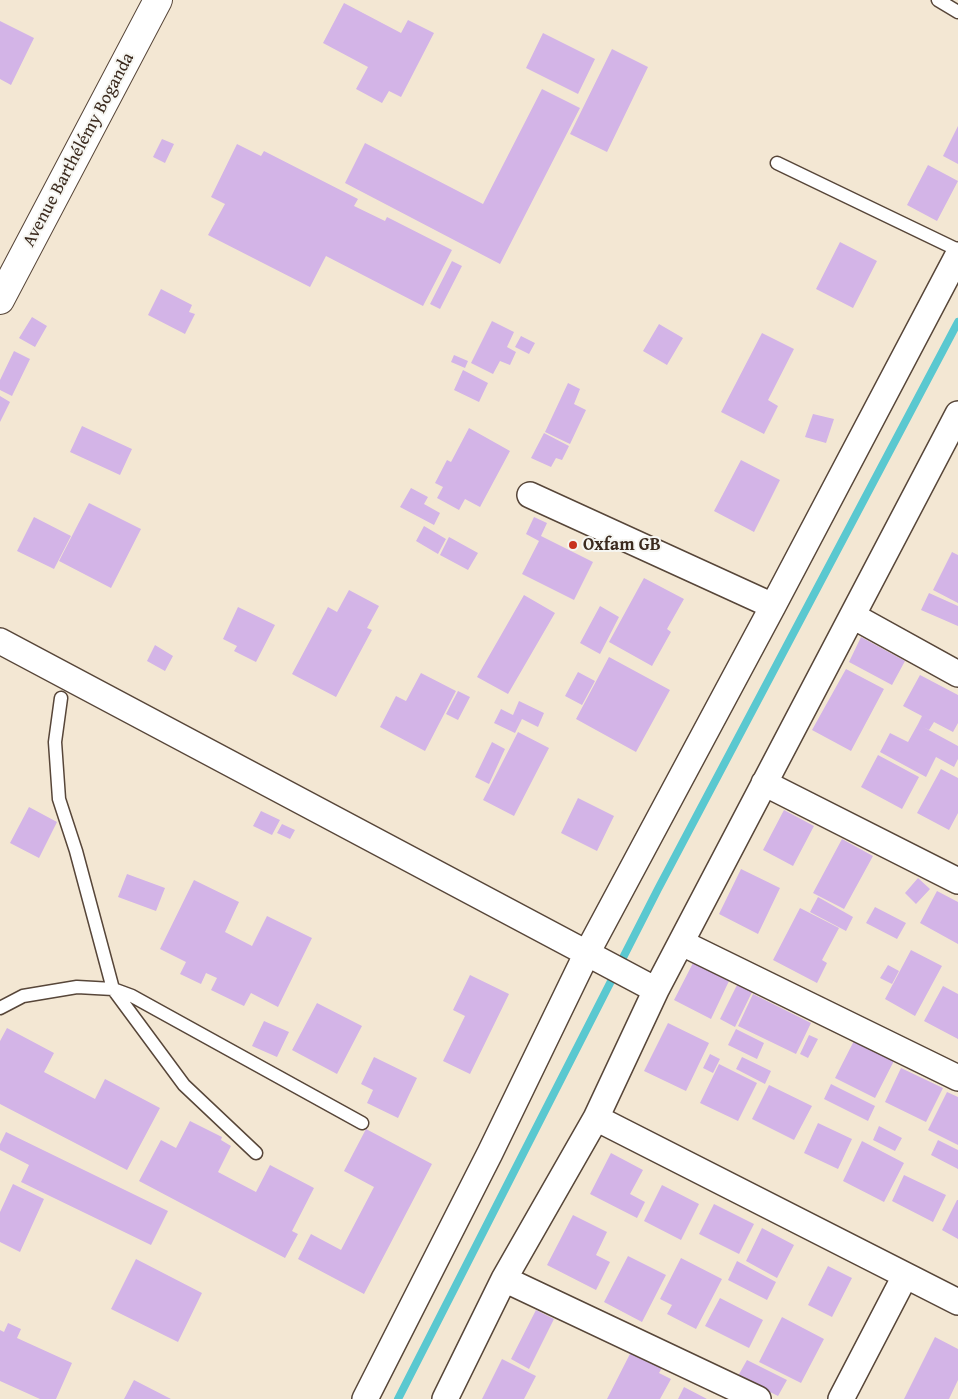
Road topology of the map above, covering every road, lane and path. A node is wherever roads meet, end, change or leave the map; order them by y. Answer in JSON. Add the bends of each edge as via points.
{"nodes":[{"id":1,"x":158,"y":0,"type":"edge"},
{"id":2,"x":938,"y":0,"type":"edge"},
{"id":3,"x":958,"y":12,"type":"edge"},
{"id":4,"x":777,"y":163,"type":"dead end"},
{"id":5,"x":958,"y":250,"type":"edge"},
{"id":6,"x":958,"y":255,"type":"edge"},
{"id":7,"x":0,"y":300,"type":"edge"},
{"id":8,"x":958,"y":414,"type":"edge"},
{"id":9,"x":530,"y":495,"type":"dead end"},
{"id":10,"x":773,"y":606,"type":"junction"},
{"id":11,"x":853,"y":616,"type":"junction"},
{"id":12,"x":0,"y":641,"type":"edge"},
{"id":13,"x":958,"y":674,"type":"edge"},
{"id":14,"x":61,"y":698,"type":"dead end"},
{"id":15,"x":764,"y":783,"type":"junction"},
{"id":16,"x":958,"y":881,"type":"edge"},
{"id":17,"x":682,"y":943,"type":"junction"},
{"id":18,"x":587,"y":953,"type":"junction"},
{"id":19,"x":112,"y":989,"type":"junction"},
{"id":20,"x":656,"y":990,"type":"junction"},
{"id":21,"x":0,"y":1008,"type":"edge"},
{"id":22,"x":958,"y":1078,"type":"edge"},
{"id":23,"x":596,"y":1118,"type":"junction"},
{"id":24,"x":362,"y":1123,"type":"dead end"},
{"id":25,"x":256,"y":1153,"type":"dead end"},
{"id":26,"x":905,"y":1276,"type":"junction"},
{"id":27,"x":504,"y":1280,"type":"junction"},
{"id":28,"x":958,"y":1302,"type":"edge"},
{"id":29,"x":364,"y":1399,"type":"edge"},
{"id":30,"x":445,"y":1399,"type":"edge"},
{"id":31,"x":758,"y":1399,"type":"edge"},
{"id":32,"x":841,"y":1399,"type":"edge"}],
"edges":[{"from":1,"to":7,"type":"main road","name":"Avenue Barthélémy Boganda"},
{"from":2,"to":3,"type":"lane"},
{"from":4,"to":5,"type":"lane"},
{"from":6,"to":10,"type":"street"},
{"from":8,"to":11,"type":"street"},
{"from":9,"to":10,"type":"street"},
{"from":10,"to":18,"type":"street"},
{"from":11,"to":13,"type":"street"},
{"from":11,"to":15,"type":"street"},
{"from":12,"to":18,"type":"street"},
{"from":14,"to":19,"type":"lane","via":[[55,742],[59,799]]},
{"from":15,"to":16,"type":"street"},
{"from":15,"to":17,"type":"street"},
{"from":17,"to":20,"type":"street"},
{"from":17,"to":22,"type":"street"},
{"from":18,"to":20,"type":"street"},
{"from":18,"to":29,"type":"street","via":[[490,1153]]},
{"from":19,"to":21,"type":"lane","via":[[77,987],[23,996]]},
{"from":19,"to":24,"type":"lane","via":[[132,996]]},
{"from":19,"to":25,"type":"lane","via":[[184,1085]]},
{"from":20,"to":23,"type":"street"},
{"from":23,"to":26,"type":"street"},
{"from":23,"to":27,"type":"street"},
{"from":26,"to":28,"type":"street"},
{"from":26,"to":32,"type":"street"},
{"from":27,"to":30,"type":"street"},
{"from":27,"to":31,"type":"street"}]}
